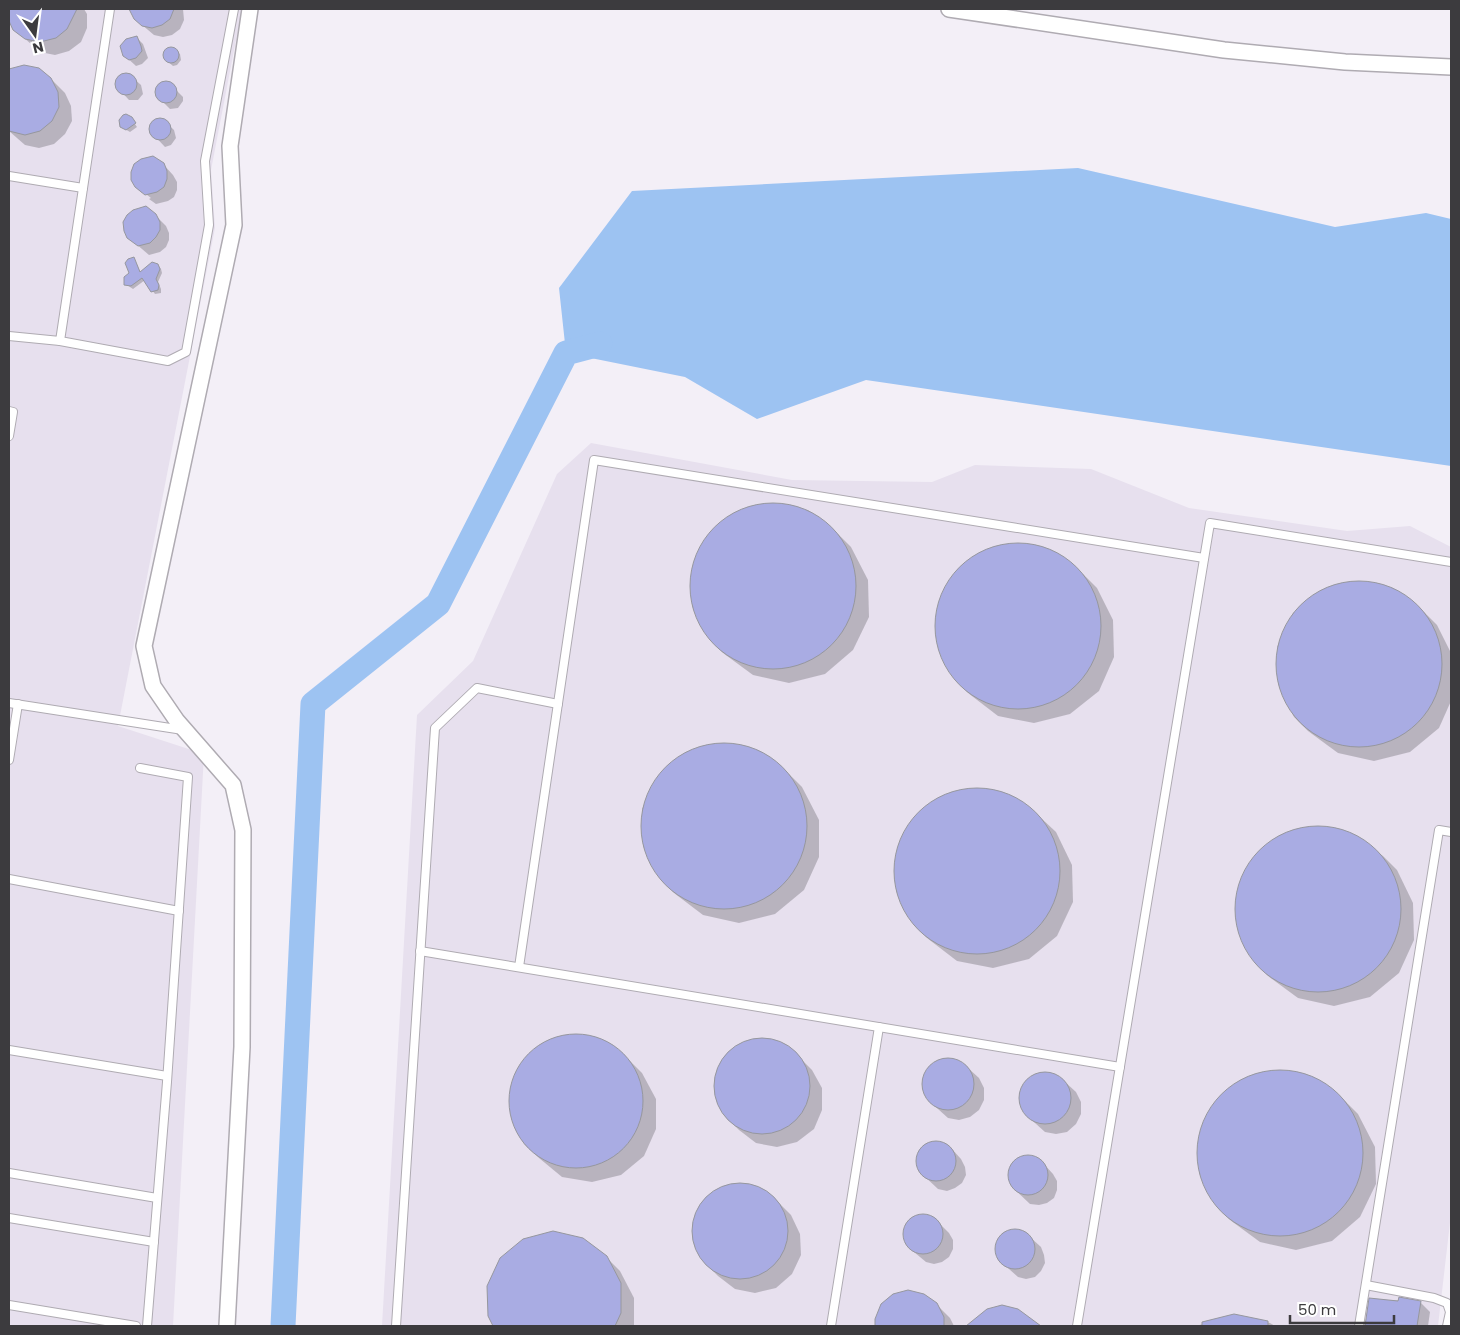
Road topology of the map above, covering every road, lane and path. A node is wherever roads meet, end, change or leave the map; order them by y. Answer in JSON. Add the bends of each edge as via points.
{"nodes":[{"id":1,"x":110,"y":9,"type":"edge"},
{"id":2,"x":234,"y":9,"type":"edge"},
{"id":3,"x":250,"y":9,"type":"edge"},
{"id":4,"x":949,"y":9,"type":"edge"},
{"id":5,"x":1451,"y":67,"type":"edge"},
{"id":6,"x":9,"y":176,"type":"edge"},
{"id":7,"x":83,"y":188,"type":"junction"},
{"id":8,"x":9,"y":336,"type":"edge"},
{"id":9,"x":60,"y":341,"type":"junction"},
{"id":10,"x":9,"y":411,"type":"edge"},
{"id":11,"x":9,"y":436,"type":"edge"},
{"id":12,"x":1204,"y":558,"type":"junction"},
{"id":13,"x":1451,"y":562,"type":"edge"},
{"id":14,"x":9,"y":703,"type":"edge"},
{"id":15,"x":18,"y":704,"type":"junction"},
{"id":16,"x":558,"y":704,"type":"junction"},
{"id":17,"x":185,"y":730,"type":"junction"},
{"id":18,"x":9,"y":760,"type":"edge"},
{"id":19,"x":140,"y":768,"type":"dead end"},
{"id":20,"x":1451,"y":832,"type":"edge"},
{"id":21,"x":9,"y":880,"type":"edge"},
{"id":22,"x":179,"y":911,"type":"junction"},
{"id":23,"x":420,"y":951,"type":"junction"},
{"id":24,"x":519,"y":967,"type":"junction"},
{"id":25,"x":879,"y":1027,"type":"junction"},
{"id":26,"x":9,"y":1050,"type":"edge"},
{"id":27,"x":1120,"y":1067,"type":"junction"},
{"id":28,"x":167,"y":1076,"type":"junction"},
{"id":29,"x":9,"y":1173,"type":"edge"},
{"id":30,"x":157,"y":1198,"type":"junction"},
{"id":31,"x":9,"y":1218,"type":"edge"},
{"id":32,"x":154,"y":1242,"type":"junction"},
{"id":33,"x":1366,"y":1285,"type":"junction"},
{"id":34,"x":9,"y":1305,"type":"edge"},
{"id":35,"x":136,"y":1326,"type":"edge"},
{"id":36,"x":147,"y":1326,"type":"edge"},
{"id":37,"x":227,"y":1326,"type":"edge"},
{"id":38,"x":396,"y":1326,"type":"edge"},
{"id":39,"x":830,"y":1326,"type":"edge"},
{"id":40,"x":1077,"y":1326,"type":"edge"},
{"id":41,"x":1359,"y":1326,"type":"edge"},
{"id":42,"x":1447,"y":1326,"type":"edge"}],
"edges":[{"from":1,"to":7,"type":"lane"},
{"from":2,"to":9,"type":"lane","via":[[205,161],[209,225],[186,352],[168,361]]},
{"from":3,"to":17,"type":"street","via":[[230,146],[234,225],[144,646],[152,686]]},
{"from":4,"to":5,"type":"street","via":[[1224,50],[1345,62]]},
{"from":6,"to":7,"type":"lane"},
{"from":7,"to":9,"type":"lane"},
{"from":8,"to":9,"type":"lane"},
{"from":10,"to":11,"type":"lane","via":[[13,412]]},
{"from":12,"to":13,"type":"lane","via":[[1210,524]]},
{"from":12,"to":16,"type":"lane","via":[[594,460]]},
{"from":12,"to":27,"type":"lane"},
{"from":14,"to":15,"type":"lane"},
{"from":15,"to":17,"type":"lane"},
{"from":15,"to":18,"type":"lane"},
{"from":16,"to":23,"type":"lane","via":[[477,688],[435,728]]},
{"from":16,"to":24,"type":"lane"},
{"from":17,"to":37,"type":"street","via":[[232,785],[243,830],[242,1048]]},
{"from":19,"to":22,"type":"lane","via":[[188,777]]},
{"from":20,"to":33,"type":"lane","via":[[1439,830]]},
{"from":21,"to":22,"type":"lane"},
{"from":22,"to":28,"type":"lane"},
{"from":23,"to":24,"type":"lane"},
{"from":23,"to":38,"type":"lane"},
{"from":24,"to":25,"type":"lane"},
{"from":25,"to":27,"type":"lane"},
{"from":25,"to":39,"type":"lane"},
{"from":26,"to":28,"type":"lane"},
{"from":27,"to":40,"type":"lane"},
{"from":28,"to":30,"type":"lane"},
{"from":29,"to":30,"type":"lane"},
{"from":30,"to":32,"type":"lane"},
{"from":31,"to":32,"type":"lane"},
{"from":32,"to":36,"type":"lane"},
{"from":33,"to":41,"type":"lane"},
{"from":33,"to":42,"type":"lane","via":[[1447,1303],[1450,1312]]},
{"from":34,"to":35,"type":"lane"}]}
